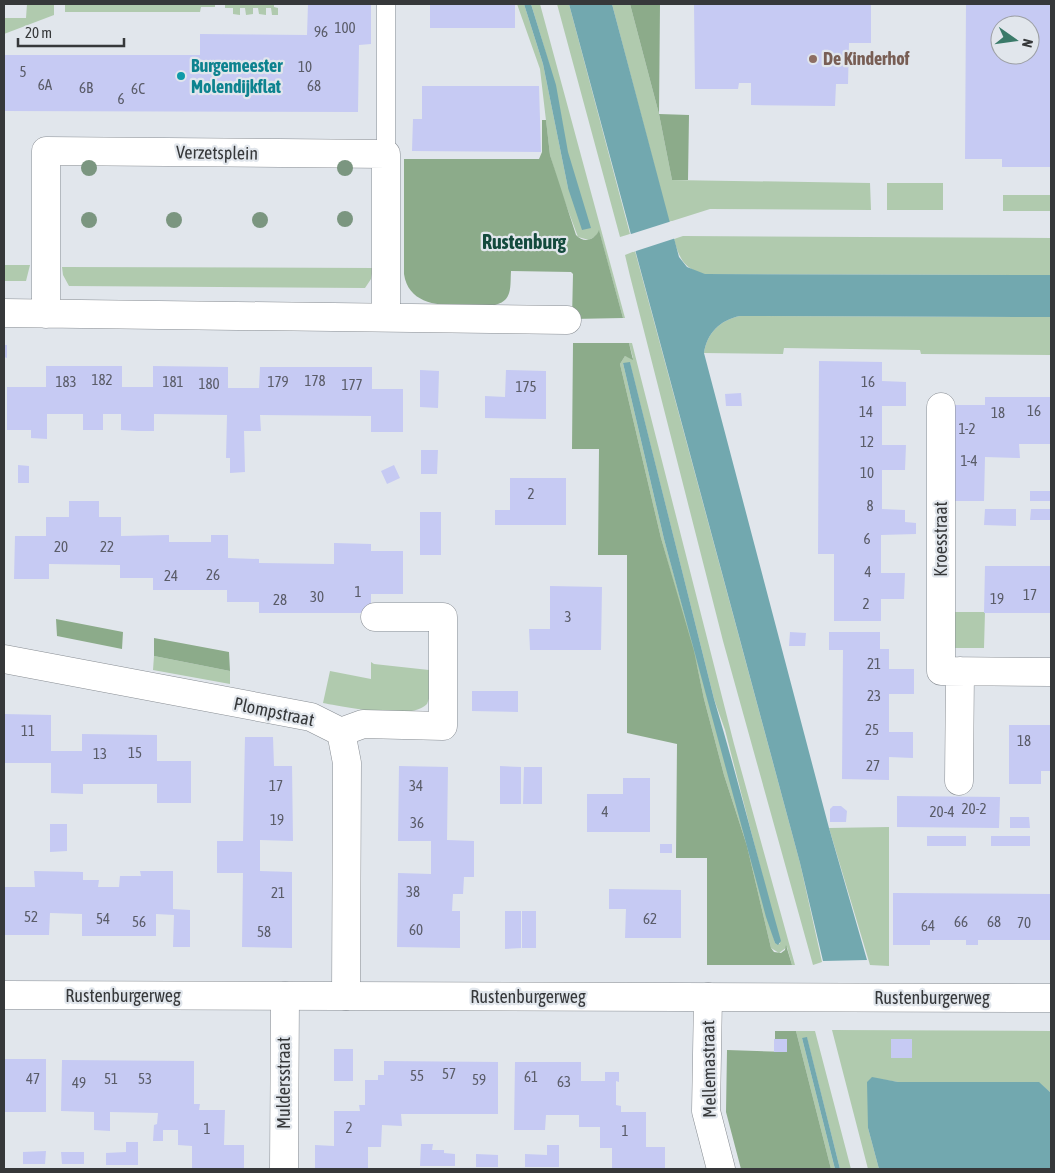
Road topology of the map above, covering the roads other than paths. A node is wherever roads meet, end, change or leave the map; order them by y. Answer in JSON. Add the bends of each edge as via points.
{"nodes":[{"id":1,"x":386,"y":4,"type":"edge"},
{"id":2,"x":386,"y":154,"type":"junction"},
{"id":3,"x":4,"y":313,"type":"edge"},
{"id":4,"x":46,"y":314,"type":"junction"},
{"id":5,"x":386,"y":316,"type":"junction"},
{"id":6,"x":567,"y":320,"type":"dead end"},
{"id":7,"x":941,"y":407,"type":"dead end"},
{"id":8,"x":375,"y":617,"type":"dead end"},
{"id":9,"x":4,"y":659,"type":"edge"},
{"id":10,"x":950,"y":671,"type":"junction"},
{"id":11,"x":1051,"y":672,"type":"edge"},
{"id":12,"x":341,"y":732,"type":"junction"},
{"id":13,"x":959,"y":781,"type":"dead end"},
{"id":14,"x":4,"y":996,"type":"edge"},
{"id":15,"x":284,"y":996,"type":"junction"},
{"id":16,"x":346,"y":996,"type":"junction"},
{"id":17,"x":708,"y":997,"type":"junction"},
{"id":18,"x":1051,"y":998,"type":"edge"},
{"id":19,"x":284,"y":1169,"type":"edge"},
{"id":20,"x":721,"y":1169,"type":"edge"}],
"edges":[{"from":1,"to":2,"type":"lane"},
{"from":2,"to":4,"type":"street","name":"Verzetsplein","via":[[46,152]]},
{"from":2,"to":5,"type":"street"},
{"from":3,"to":4,"type":"street"},
{"from":4,"to":5,"type":"street"},
{"from":5,"to":6,"type":"street"},
{"from":7,"to":10,"type":"street","name":"Kroesstraat"},
{"from":8,"to":12,"type":"street","via":[[443,617],[443,726],[363,724]]},
{"from":9,"to":12,"type":"street","name":"Plompstraat","via":[[311,717]]},
{"from":10,"to":11,"type":"street"},
{"from":10,"to":13,"type":"street","name":"Kroesstraat"},
{"from":12,"to":16,"type":"street","via":[[348,763]]},
{"from":14,"to":15,"type":"street","name":"Rustenburgerweg"},
{"from":15,"to":16,"type":"street","name":"Rustenburgerweg"},
{"from":15,"to":19,"type":"street","name":"Muldersstraat"},
{"from":16,"to":17,"type":"street","name":"Rustenburgerweg"},
{"from":17,"to":18,"type":"street","name":"Rustenburgerweg"},
{"from":17,"to":20,"type":"street","name":"Mellemastraat","via":[[706,1111]]}]}
